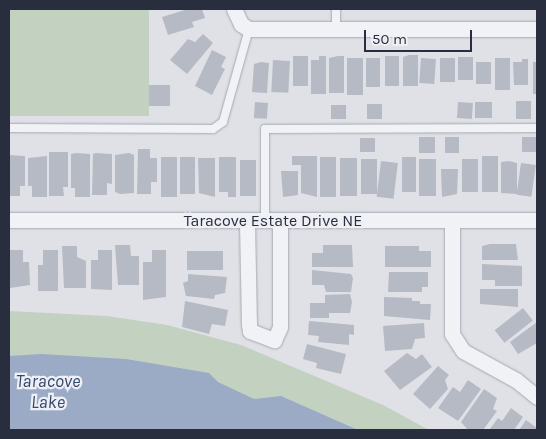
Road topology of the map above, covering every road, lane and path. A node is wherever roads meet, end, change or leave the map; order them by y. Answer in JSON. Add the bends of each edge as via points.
{"nodes":[{"id":1,"x":234,"y":9,"type":"edge"},
{"id":2,"x":336,"y":9,"type":"edge"},
{"id":3,"x":248,"y":29,"type":"junction"},
{"id":4,"x":336,"y":29,"type":"junction"},
{"id":5,"x":537,"y":29,"type":"edge"},
{"id":6,"x":9,"y":128,"type":"edge"},
{"id":7,"x":537,"y":128,"type":"edge"},
{"id":8,"x":9,"y":220,"type":"edge"},
{"id":9,"x":537,"y":220,"type":"edge"},
{"id":10,"x":452,"y":221,"type":"junction"},
{"id":11,"x":247,"y":222,"type":"junction"},
{"id":12,"x":265,"y":222,"type":"junction"},
{"id":13,"x":280,"y":222,"type":"junction"},
{"id":14,"x":537,"y":397,"type":"edge"}],
"edges":[{"from":1,"to":3,"type":"street","via":[[241,24]]},
{"from":2,"to":4,"type":"lane"},
{"from":3,"to":4,"type":"street"},
{"from":3,"to":6,"type":"lane","via":[[223,122],[213,129]]},
{"from":4,"to":5,"type":"street"},
{"from":7,"to":12,"type":"lane","via":[[265,129]]},
{"from":8,"to":11,"type":"street","name":"Taracove Estate Drive NE"},
{"from":9,"to":10,"type":"street","name":"Taracove Estate Drive NE"},
{"from":10,"to":13,"type":"street","name":"Taracove Estate Drive NE"},
{"from":10,"to":14,"type":"street","via":[[452,334],[463,351],[516,380]]},
{"from":11,"to":12,"type":"street","name":"Taracove Estate Drive NE"},
{"from":11,"to":13,"type":"street","via":[[250,331],[274,340],[280,327]]},
{"from":12,"to":13,"type":"street","name":"Taracove Estate Drive NE"}]}
